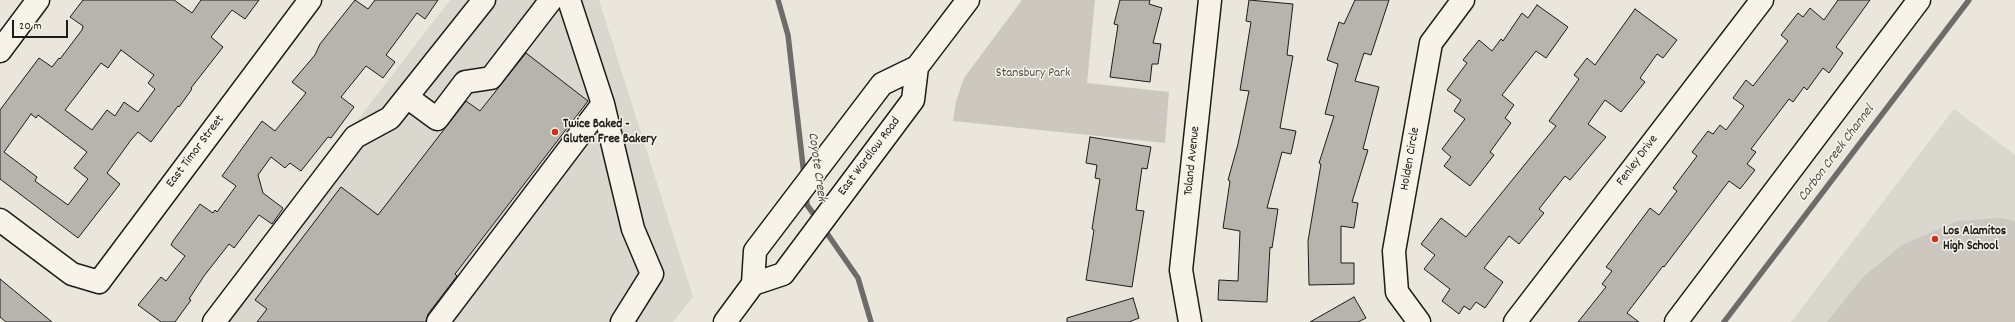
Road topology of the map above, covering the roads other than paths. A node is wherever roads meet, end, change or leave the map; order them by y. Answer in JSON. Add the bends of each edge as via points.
{"nodes":[{"id":1,"x":38,"y":0,"type":"edge"},
{"id":2,"x":310,"y":0,"type":"edge"},
{"id":3,"x":484,"y":0,"type":"edge"},
{"id":4,"x":551,"y":0,"type":"edge"},
{"id":5,"x":569,"y":0,"type":"edge"},
{"id":6,"x":968,"y":0,"type":"edge"},
{"id":7,"x":1210,"y":0,"type":"edge"},
{"id":8,"x":1463,"y":0,"type":"edge"},
{"id":9,"x":1762,"y":0,"type":"edge"},
{"id":10,"x":1919,"y":0,"type":"edge"},
{"id":11,"x":0,"y":51,"type":"edge"},
{"id":12,"x":917,"y":67,"type":"junction"},
{"id":13,"x":407,"y":97,"type":"junction"},
{"id":14,"x":603,"y":104,"type":"junction"},
{"id":15,"x":0,"y":220,"type":"edge"},
{"id":16,"x":753,"y":284,"type":"junction"},
{"id":17,"x":214,"y":322,"type":"edge"},
{"id":18,"x":438,"y":322,"type":"edge"},
{"id":19,"x":622,"y":322,"type":"edge"},
{"id":20,"x":725,"y":322,"type":"edge"},
{"id":21,"x":1190,"y":322,"type":"edge"},
{"id":22,"x":1419,"y":322,"type":"edge"},
{"id":23,"x":1515,"y":322,"type":"edge"},
{"id":24,"x":1676,"y":322,"type":"edge"}],
"edges":[{"from":1,"to":11,"type":"street"},
{"from":2,"to":15,"type":"street","name":"East Timor Street","via":[[99,282],[72,274]]},
{"from":3,"to":13,"type":"street"},
{"from":4,"to":13,"type":"street","via":[[491,78],[466,82],[438,119]]},
{"from":5,"to":14,"type":"street"},
{"from":6,"to":12,"type":"street"},
{"from":7,"to":21,"type":"street","name":"Toland Avenue","via":[[1181,270]]},
{"from":8,"to":22,"type":"street","name":"Holden Circle","via":[[1431,43],[1394,251],[1397,292]]},
{"from":9,"to":23,"type":"street","name":"Fenley Drive"},
{"from":10,"to":24,"type":"street"},
{"from":12,"to":16,"type":"street","via":[[882,84],[755,251]]},
{"from":12,"to":16,"type":"street","name":"East Wardlow Road","via":[[913,100],[783,274]]},
{"from":13,"to":17,"type":"street","via":[[390,118],[355,137]]},
{"from":14,"to":18,"type":"street"},
{"from":14,"to":19,"type":"street","via":[[633,229],[652,274]]},
{"from":16,"to":20,"type":"street"}]}
